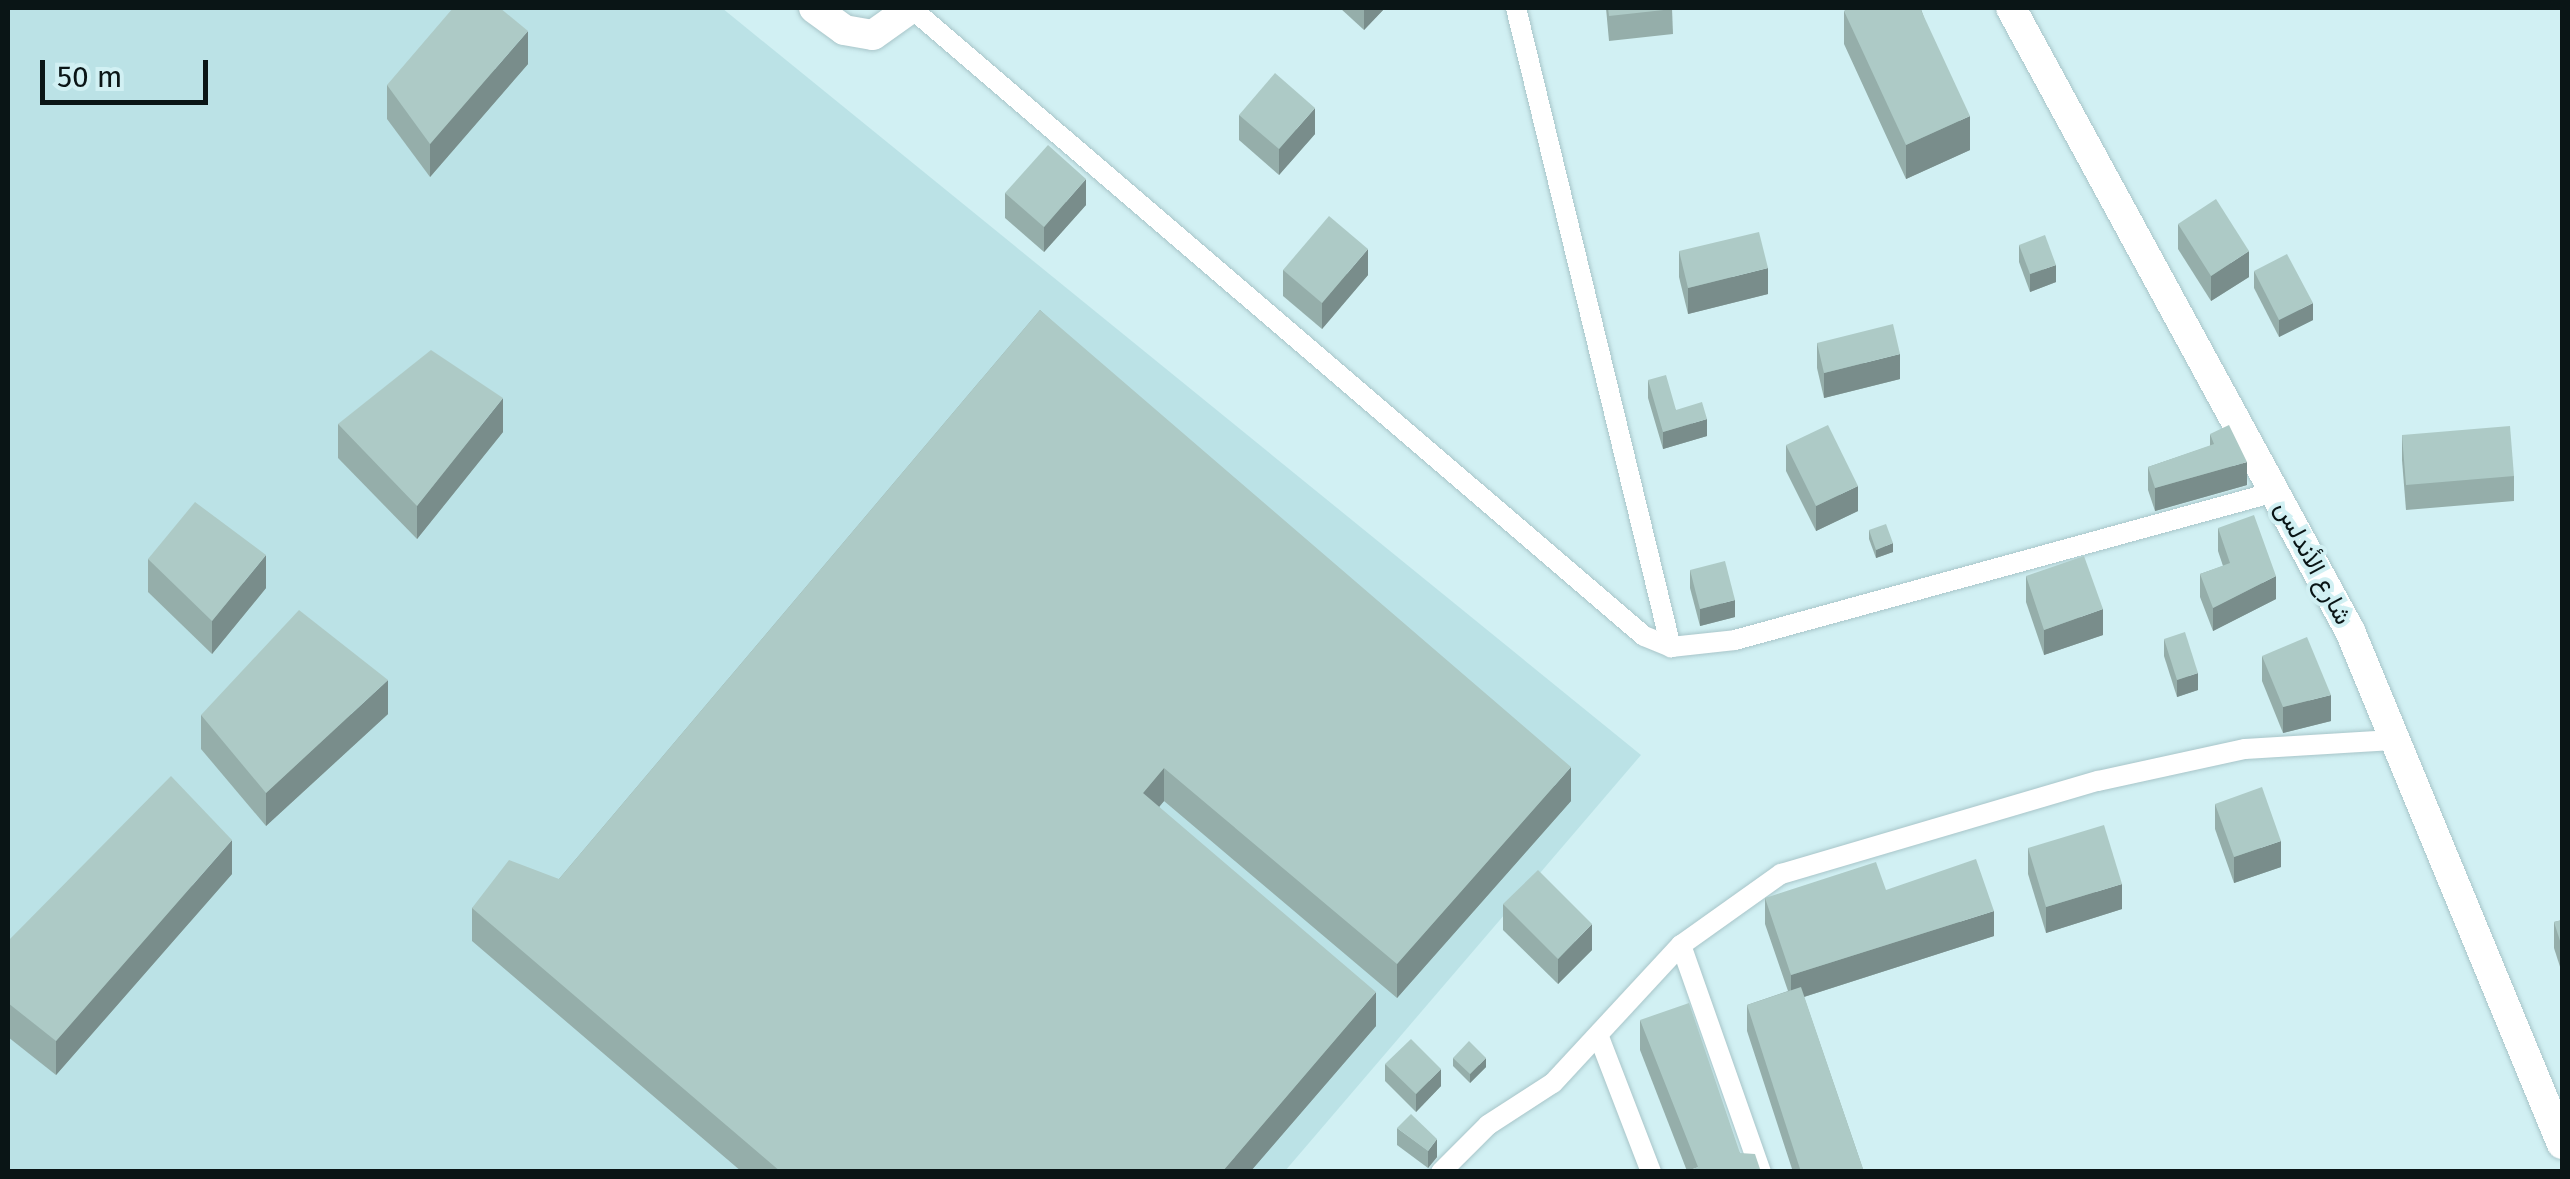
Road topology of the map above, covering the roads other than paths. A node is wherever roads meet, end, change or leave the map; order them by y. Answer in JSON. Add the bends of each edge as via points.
{"nodes":[{"id":1,"x":814,"y":8,"type":"edge"},
{"id":2,"x":911,"y":8,"type":"edge"},
{"id":3,"x":1516,"y":8,"type":"edge"},
{"id":4,"x":2011,"y":8,"type":"edge"},
{"id":5,"x":2276,"y":492,"type":"junction"},
{"id":6,"x":1671,"y":648,"type":"junction"},
{"id":7,"x":2393,"y":740,"type":"junction"},
{"id":8,"x":1681,"y":945,"type":"junction"},
{"id":9,"x":1599,"y":1037,"type":"junction"},
{"id":10,"x":2562,"y":1144,"type":"edge"},
{"id":11,"x":1441,"y":1172,"type":"edge"},
{"id":12,"x":1651,"y":1172,"type":"edge"},
{"id":13,"x":1761,"y":1172,"type":"edge"}],
"edges":[{"from":1,"to":2,"type":"main road","via":[[844,30],[873,35]]},
{"from":2,"to":6,"type":"street","via":[[1644,636]]},
{"from":3,"to":6,"type":"street"},
{"from":4,"to":5,"type":"main road","name":"شارع الأندلس"},
{"from":5,"to":6,"type":"street","via":[[1735,640]]},
{"from":5,"to":7,"type":"main road","name":"شارع الأندلس","via":[[2350,630]]},
{"from":7,"to":8,"type":"street","via":[[2245,750],[2098,781],[1782,874]]},
{"from":7,"to":10,"type":"main road","name":"شارع الأندلس"},
{"from":8,"to":9,"type":"street"},
{"from":8,"to":13,"type":"street"},
{"from":9,"to":11,"type":"street"},
{"from":9,"to":12,"type":"street"}]}
